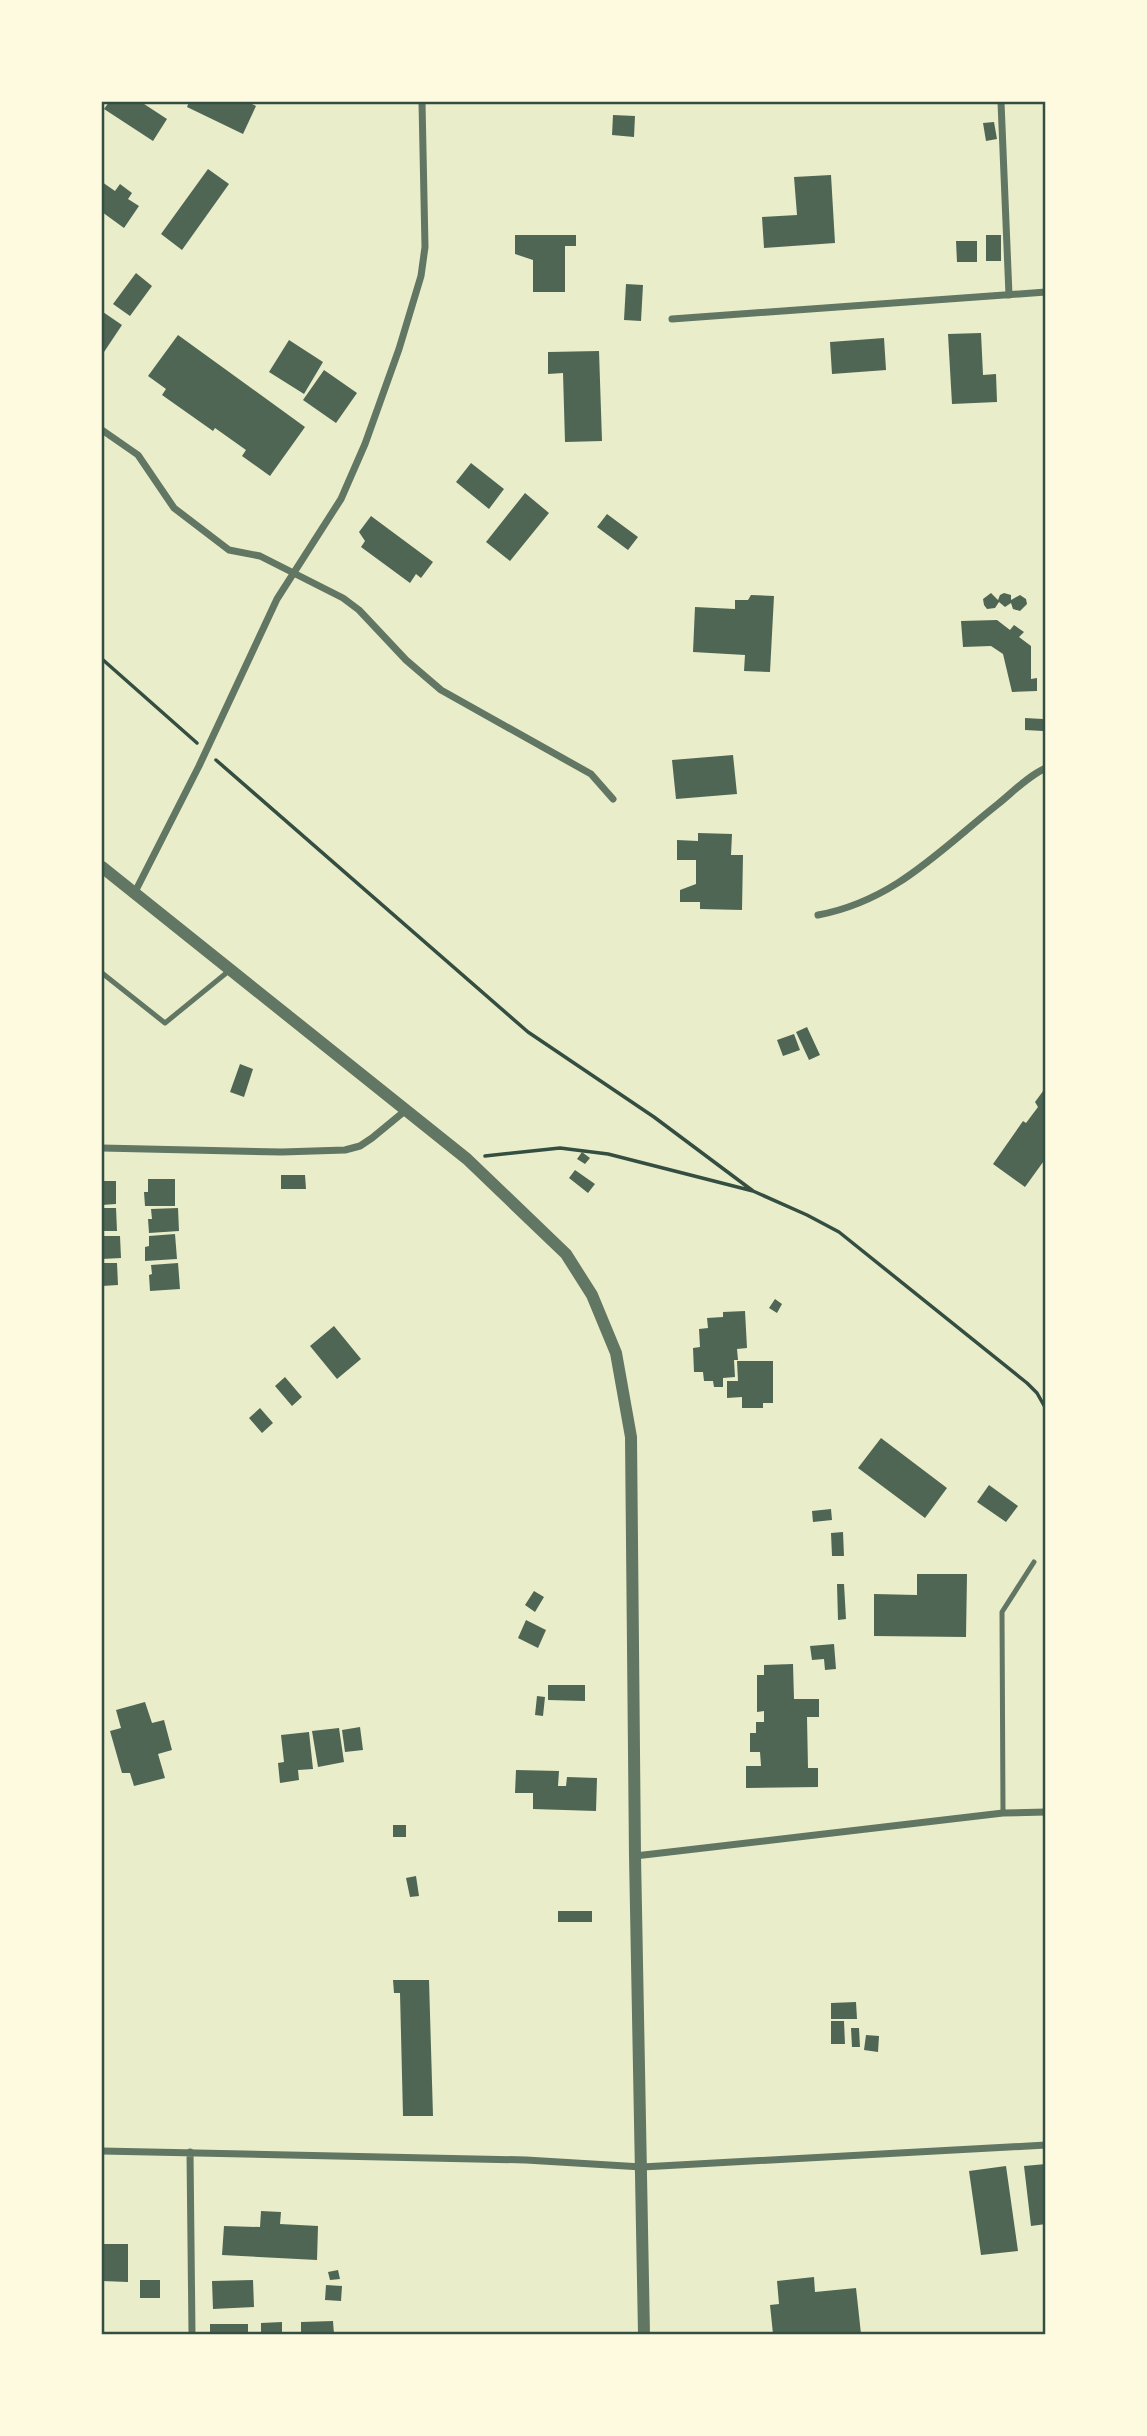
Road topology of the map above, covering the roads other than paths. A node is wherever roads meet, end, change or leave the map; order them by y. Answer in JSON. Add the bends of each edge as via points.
{"nodes":[{"id":1,"x":422,"y":102,"type":"edge"},
{"id":2,"x":1001,"y":102,"type":"edge"},
{"id":3,"x":1045,"y":292,"type":"edge"},
{"id":4,"x":1009,"y":295,"type":"junction"},
{"id":5,"x":671,"y":319,"type":"dead end"},
{"id":6,"x":102,"y":430,"type":"edge"},
{"id":7,"x":292,"y":573,"type":"junction"},
{"id":8,"x":1045,"y":768,"type":"edge"},
{"id":9,"x":613,"y":799,"type":"dead end"},
{"id":10,"x":102,"y":867,"type":"edge"},
{"id":11,"x":135,"y":892,"type":"junction"},
{"id":12,"x":818,"y":915,"type":"dead end"},
{"id":13,"x":231,"y":969,"type":"junction"},
{"id":14,"x":102,"y":973,"type":"edge"},
{"id":15,"x":406,"y":1110,"type":"junction"},
{"id":16,"x":102,"y":1148,"type":"edge"},
{"id":17,"x":1034,"y":1562,"type":"dead end"},
{"id":18,"x":1045,"y":1812,"type":"edge"},
{"id":19,"x":1003,"y":1813,"type":"junction"},
{"id":20,"x":635,"y":1856,"type":"junction"},
{"id":21,"x":1045,"y":2145,"type":"edge"},
{"id":22,"x":102,"y":2151,"type":"edge"},
{"id":23,"x":190,"y":2152,"type":"junction"},
{"id":24,"x":642,"y":2167,"type":"junction"},
{"id":25,"x":192,"y":2334,"type":"edge"},
{"id":26,"x":644,"y":2334,"type":"edge"}],
"edges":[{"from":1,"to":7,"type":"street","via":[[425,247],[421,276],[365,444],[341,499]]},
{"from":2,"to":4,"type":"street"},
{"from":3,"to":4,"type":"street"},
{"from":4,"to":5,"type":"street"},
{"from":6,"to":7,"type":"street","via":[[138,455],[174,508],[229,550],[260,556]]},
{"from":7,"to":9,"type":"street","via":[[359,610],[442,690],[591,774]]},
{"from":7,"to":11,"type":"street"},
{"from":8,"to":12,"type":"street","via":[[905,880],[844,911]]},
{"from":10,"to":11,"type":"street"},
{"from":11,"to":13,"type":"street"},
{"from":13,"to":14,"type":"lane","via":[[165,1023]]},
{"from":13,"to":15,"type":"street"},
{"from":15,"to":16,"type":"street","via":[[360,1146],[345,1150]]},
{"from":15,"to":20,"type":"street","via":[[467,1159],[566,1254],[592,1296],[616,1353],[631,1437]]},
{"from":17,"to":19,"type":"lane","via":[[1002,1612]]},
{"from":18,"to":19,"type":"street"},
{"from":19,"to":20,"type":"street"},
{"from":20,"to":24,"type":"street"},
{"from":21,"to":24,"type":"street"},
{"from":22,"to":23,"type":"street"},
{"from":23,"to":24,"type":"street"},
{"from":23,"to":25,"type":"street"},
{"from":24,"to":26,"type":"street"}]}
